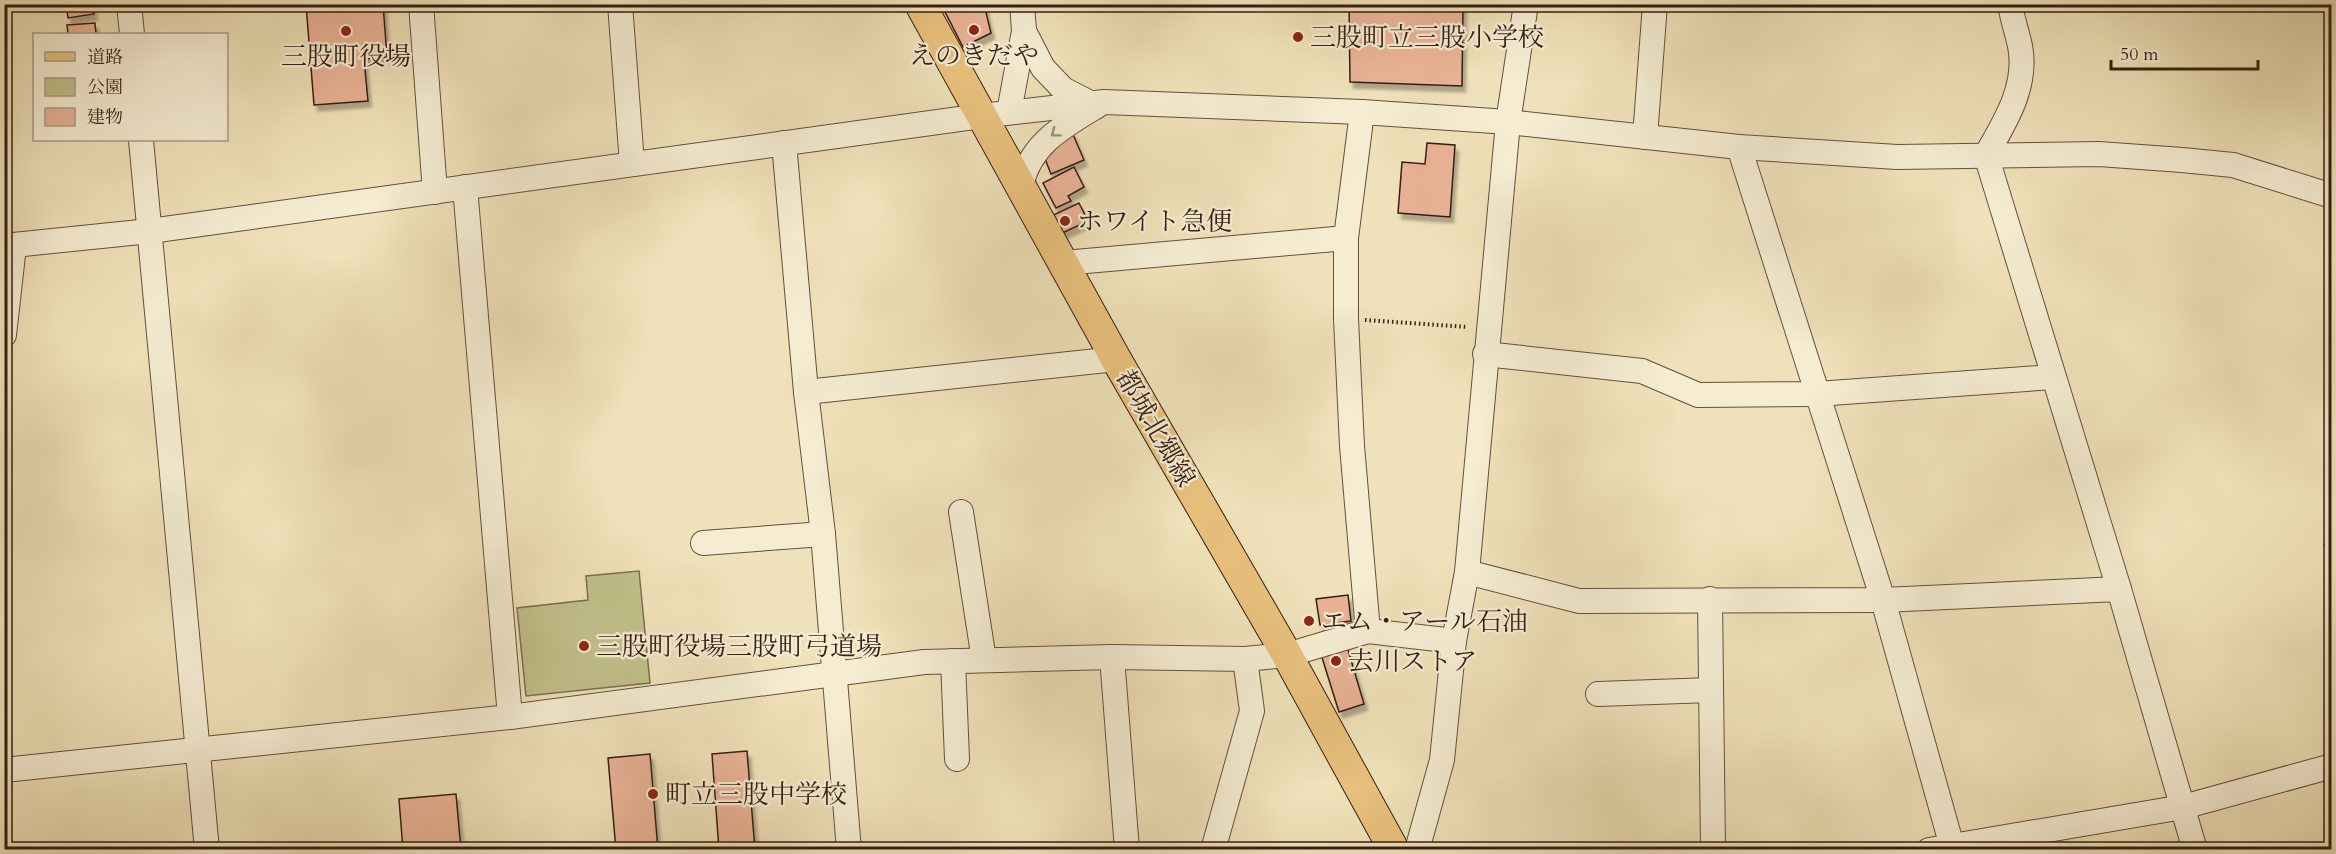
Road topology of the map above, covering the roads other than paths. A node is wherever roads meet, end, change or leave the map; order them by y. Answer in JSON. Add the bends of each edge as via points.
{"nodes":[{"id":1,"x":129,"y":4,"type":"edge"},
{"id":2,"x":421,"y":4,"type":"edge"},
{"id":3,"x":620,"y":4,"type":"edge"},
{"id":4,"x":920,"y":4,"type":"edge"},
{"id":5,"x":1022,"y":4,"type":"edge"},
{"id":6,"x":1526,"y":4,"type":"edge"},
{"id":7,"x":1655,"y":4,"type":"edge"},
{"id":8,"x":2010,"y":4,"type":"edge"},
{"id":9,"x":1024,"y":31,"type":"junction"},
{"id":10,"x":132,"y":33,"type":"edge"},
{"id":11,"x":1097,"y":102,"type":"junction"},
{"id":12,"x":1362,"y":112,"type":"junction"},
{"id":13,"x":995,"y":114,"type":"junction"},
{"id":14,"x":1508,"y":122,"type":"junction"},
{"id":15,"x":1645,"y":137,"type":"junction"},
{"id":16,"x":141,"y":141,"type":"edge"},
{"id":17,"x":784,"y":143,"type":"junction"},
{"id":18,"x":1739,"y":147,"type":"junction"},
{"id":19,"x":1986,"y":156,"type":"junction"},
{"id":20,"x":632,"y":164,"type":"junction"},
{"id":21,"x":1021,"y":186,"type":"junction"},
{"id":22,"x":465,"y":187,"type":"junction"},
{"id":23,"x":435,"y":192,"type":"junction"},
{"id":24,"x":2331,"y":196,"type":"edge"},
{"id":25,"x":150,"y":231,"type":"junction"},
{"id":26,"x":1346,"y":238,"type":"junction"},
{"id":27,"x":9,"y":246,"type":"edge"},
{"id":28,"x":1064,"y":263,"type":"junction"},
{"id":29,"x":4,"y":335,"type":"edge"},
{"id":30,"x":1485,"y":354,"type":"junction"},
{"id":31,"x":1116,"y":360,"type":"junction"},
{"id":32,"x":2053,"y":377,"type":"junction"},
{"id":33,"x":806,"y":392,"type":"junction"},
{"id":34,"x":1817,"y":394,"type":"junction"},
{"id":35,"x":961,"y":512,"type":"dead end"},
{"id":36,"x":822,"y":534,"type":"junction"},
{"id":37,"x":703,"y":543,"type":"dead end"},
{"id":38,"x":1467,"y":572,"type":"junction"},
{"id":39,"x":2119,"y":589,"type":"junction"},
{"id":40,"x":1710,"y":599,"type":"junction"},
{"id":41,"x":1883,"y":600,"type":"junction"},
{"id":42,"x":1368,"y":631,"type":"junction"},
{"id":43,"x":1454,"y":641,"type":"junction"},
{"id":44,"x":1287,"y":655,"type":"junction"},
{"id":45,"x":1112,"y":657,"type":"junction"},
{"id":46,"x":1245,"y":658,"type":"junction"},
{"id":47,"x":984,"y":660,"type":"junction"},
{"id":48,"x":953,"y":661,"type":"junction"},
{"id":49,"x":834,"y":674,"type":"junction"},
{"id":50,"x":1711,"y":690,"type":"junction"},
{"id":51,"x":1598,"y":694,"type":"dead end"},
{"id":52,"x":510,"y":717,"type":"junction"},
{"id":53,"x":197,"y":749,"type":"junction"},
{"id":54,"x":957,"y":759,"type":"dead end"},
{"id":55,"x":2331,"y":766,"type":"edge"},
{"id":56,"x":4,"y":770,"type":"edge"},
{"id":57,"x":2183,"y":807,"type":"junction"},
{"id":58,"x":1945,"y":848,"type":"edge"},
{"id":59,"x":207,"y":849,"type":"edge"},
{"id":60,"x":849,"y":849,"type":"edge"},
{"id":61,"x":1127,"y":849,"type":"edge"},
{"id":62,"x":1213,"y":849,"type":"edge"},
{"id":63,"x":1394,"y":849,"type":"edge"},
{"id":64,"x":1417,"y":849,"type":"edge"},
{"id":65,"x":1713,"y":849,"type":"edge"},
{"id":66,"x":2195,"y":849,"type":"edge"}],
"edges":[{"from":1,"to":10,"type":"street"},
{"from":2,"to":23,"type":"street"},
{"from":3,"to":20,"type":"street"},
{"from":4,"to":13,"type":"main road","name":"都城北郷線"},
{"from":5,"to":9,"type":"street"},
{"from":6,"to":14,"type":"street"},
{"from":7,"to":15,"type":"street"},
{"from":8,"to":19,"type":"street","via":[[2021,48],[2019,80],[2013,109]]},
{"from":9,"to":11,"type":"street","via":[[1043,68],[1063,89]]},
{"from":9,"to":13,"type":"street"},
{"from":11,"to":12,"type":"street"},
{"from":11,"to":13,"type":"street"},
{"from":11,"to":21,"type":"street","one_way":true,"via":[[1042,142],[1024,170]]},
{"from":12,"to":14,"type":"street"},
{"from":12,"to":26,"type":"street"},
{"from":13,"to":17,"type":"street"},
{"from":13,"to":21,"type":"main road","name":"都城北郷線"},
{"from":14,"to":15,"type":"street"},
{"from":14,"to":30,"type":"street"},
{"from":15,"to":18,"type":"street"},
{"from":16,"to":25,"type":"street"},
{"from":17,"to":20,"type":"street"},
{"from":17,"to":33,"type":"street"},
{"from":18,"to":19,"type":"street","via":[[1897,157]]},
{"from":18,"to":34,"type":"street"},
{"from":19,"to":24,"type":"street","via":[[2099,154],[2233,165]]},
{"from":19,"to":32,"type":"street"},
{"from":20,"to":22,"type":"street"},
{"from":21,"to":28,"type":"main road","name":"都城北郷線"},
{"from":22,"to":23,"type":"street"},
{"from":22,"to":52,"type":"street"},
{"from":23,"to":25,"type":"street"},
{"from":25,"to":27,"type":"street"},
{"from":25,"to":53,"type":"street"},
{"from":26,"to":28,"type":"street"},
{"from":26,"to":42,"type":"street","via":[[1352,446]]},
{"from":27,"to":29,"type":"street"},
{"from":28,"to":31,"type":"main road","name":"都城北郷線"},
{"from":30,"to":34,"type":"street","via":[[1642,371],[1698,395]]},
{"from":30,"to":38,"type":"street"},
{"from":31,"to":33,"type":"street"},
{"from":31,"to":44,"type":"main road","name":"都城北郷線"},
{"from":32,"to":34,"type":"street"},
{"from":32,"to":39,"type":"street"},
{"from":33,"to":36,"type":"street"},
{"from":34,"to":41,"type":"street"},
{"from":35,"to":47,"type":"street"},
{"from":36,"to":37,"type":"street"},
{"from":36,"to":49,"type":"street"},
{"from":38,"to":40,"type":"street","via":[[1579,601]]},
{"from":38,"to":43,"type":"street"},
{"from":39,"to":41,"type":"street"},
{"from":39,"to":57,"type":"street"},
{"from":40,"to":41,"type":"street"},
{"from":40,"to":50,"type":"street"},
{"from":41,"to":58,"type":"street"},
{"from":42,"to":43,"type":"street"},
{"from":42,"to":44,"type":"street"},
{"from":43,"to":64,"type":"street","via":[[1442,760]]},
{"from":44,"to":46,"type":"street"},
{"from":44,"to":63,"type":"main road","name":"都城北郷線"},
{"from":45,"to":46,"type":"street"},
{"from":45,"to":47,"type":"street"},
{"from":45,"to":61,"type":"street"},
{"from":46,"to":62,"type":"street","via":[[1252,711]]},
{"from":47,"to":48,"type":"street"},
{"from":48,"to":49,"type":"street"},
{"from":48,"to":54,"type":"street"},
{"from":49,"to":52,"type":"street"},
{"from":49,"to":60,"type":"street"},
{"from":50,"to":51,"type":"street"},
{"from":50,"to":65,"type":"street"},
{"from":52,"to":53,"type":"street"},
{"from":53,"to":56,"type":"street"},
{"from":53,"to":59,"type":"street"},
{"from":55,"to":57,"type":"street"},
{"from":57,"to":58,"type":"street"},
{"from":57,"to":66,"type":"street"}]}
